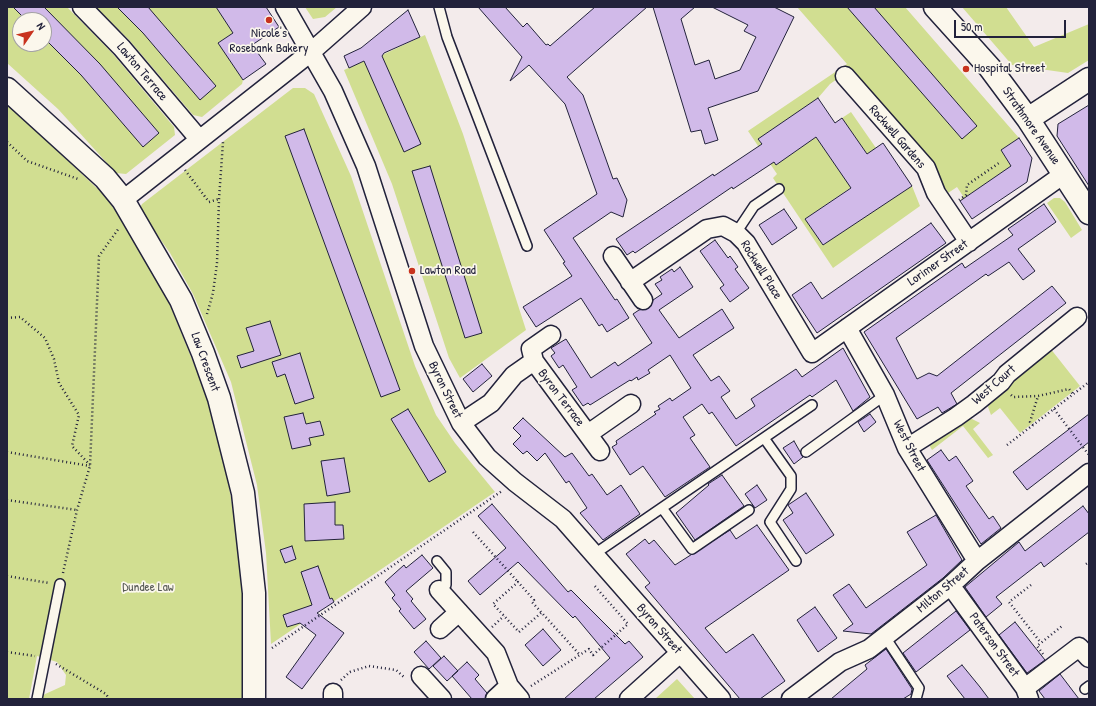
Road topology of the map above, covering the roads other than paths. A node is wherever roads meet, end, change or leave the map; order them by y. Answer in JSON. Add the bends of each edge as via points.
{"nodes":[{"id":1,"x":82,"y":7,"type":"edge"},
{"id":2,"x":284,"y":7,"type":"edge"},
{"id":3,"x":362,"y":7,"type":"edge"},
{"id":4,"x":438,"y":7,"type":"edge"},
{"id":5,"x":935,"y":7,"type":"edge"},
{"id":6,"x":311,"y":52,"type":"junction"},
{"id":7,"x":845,"y":76,"type":"dead end"},
{"id":8,"x":1089,"y":79,"type":"edge"},
{"id":9,"x":7,"y":88,"type":"edge"},
{"id":10,"x":1028,"y":119,"type":"junction"},
{"id":11,"x":199,"y":139,"type":"junction"},
{"id":12,"x":1064,"y":174,"type":"junction"},
{"id":13,"x":779,"y":189,"type":"dead end"},
{"id":14,"x":127,"y":206,"type":"junction"},
{"id":15,"x":1089,"y":213,"type":"edge"},
{"id":16,"x":736,"y":233,"type":"junction"},
{"id":17,"x":968,"y":242,"type":"junction"},
{"id":18,"x":527,"y":246,"type":"dead end"},
{"id":19,"x":613,"y":256,"type":"dead end"},
{"id":20,"x":630,"y":282,"type":"junction"},
{"id":21,"x":642,"y":300,"type":"dead end"},
{"id":22,"x":1077,"y":317,"type":"dead end"},
{"id":23,"x":846,"y":328,"type":"junction"},
{"id":24,"x":551,"y":335,"type":"dead end"},
{"id":25,"x":812,"y":353,"type":"joint"},
{"id":26,"x":534,"y":361,"type":"junction"},
{"id":27,"x":885,"y":395,"type":"junction"},
{"id":28,"x":631,"y":404,"type":"dead end"},
{"id":29,"x":812,"y":405,"type":"dead end"},
{"id":30,"x":461,"y":423,"type":"junction"},
{"id":31,"x":588,"y":434,"type":"junction"},
{"id":32,"x":764,"y":438,"type":"junction"},
{"id":33,"x":907,"y":448,"type":"junction"},
{"id":34,"x":600,"y":451,"type":"dead end"},
{"id":35,"x":806,"y":452,"type":"dead end"},
{"id":36,"x":1089,"y":474,"type":"edge"},
{"id":37,"x":662,"y":508,"type":"junction"},
{"id":38,"x":749,"y":510,"type":"dead end"},
{"id":39,"x":593,"y":555,"type":"junction"},
{"id":40,"x":437,"y":561,"type":"dead end"},
{"id":41,"x":796,"y":561,"type":"dead end"},
{"id":42,"x":977,"y":562,"type":"junction"},
{"id":43,"x":60,"y":584,"type":"road end"},
{"id":44,"x":440,"y":590,"type":"joint"},
{"id":45,"x":956,"y":593,"type":"dead end"},
{"id":46,"x":459,"y":612,"type":"junction"},
{"id":47,"x":440,"y":629,"type":"dead end"},
{"id":48,"x":885,"y":637,"type":"junction"},
{"id":49,"x":680,"y":653,"type":"junction"},
{"id":50,"x":1089,"y":658,"type":"edge"},
{"id":51,"x":421,"y":676,"type":"road end"},
{"id":52,"x":1027,"y":693,"type":"edge"},
{"id":53,"x":515,"y":694,"type":"edge"},
{"id":54,"x":37,"y":699,"type":"edge"},
{"id":55,"x":254,"y":699,"type":"edge"},
{"id":56,"x":442,"y":699,"type":"edge"},
{"id":57,"x":495,"y":699,"type":"edge"},
{"id":58,"x":629,"y":699,"type":"edge"},
{"id":59,"x":721,"y":699,"type":"edge"},
{"id":60,"x":791,"y":699,"type":"edge"},
{"id":61,"x":916,"y":699,"type":"edge"}],
"edges":[{"from":1,"to":11,"type":"street","name":"Lawton Terrace","via":[[122,48]]},
{"from":2,"to":6,"type":"street","name":"Byron Street"},
{"from":3,"to":6,"type":"street"},
{"from":4,"to":18,"type":"lane","via":[[447,37]]},
{"from":5,"to":10,"type":"street","name":"Strathmore Avenue","via":[[990,68]]},
{"from":6,"to":11,"type":"street"},
{"from":6,"to":30,"type":"street","name":"Byron Street","via":[[333,91],[366,166],[424,346]]},
{"from":7,"to":17,"type":"street","name":"Rockwell Gardens","via":[[926,168],[936,193]]},
{"from":8,"to":10,"type":"street"},
{"from":9,"to":14,"type":"street","name":"Law Crescent","via":[[105,178]]},
{"from":10,"to":12,"type":"street","name":"Strathmore Avenue"},
{"from":11,"to":14,"type":"street","via":[[175,158]]},
{"from":12,"to":15,"type":"street","name":"Strathmore Avenue"},
{"from":12,"to":17,"type":"street","name":"Lorimer Street"},
{"from":13,"to":16,"type":"lane","via":[[754,206]]},
{"from":14,"to":55,"type":"street","name":"Law Crescent","via":[[181,300],[204,353],[219,398],[243,493],[254,594]]},
{"from":16,"to":20,"type":"street","name":"Rockwell Place","via":[[723,226],[707,229]]},
{"from":16,"to":25,"type":"street","name":"Rockwell Place","via":[[746,243]]},
{"from":17,"to":23,"type":"street","name":"Lorimer Street"},
{"from":19,"to":20,"type":"street"},
{"from":20,"to":21,"type":"street"},
{"from":22,"to":33,"type":"street","name":"West Court","via":[[956,417]]},
{"from":23,"to":25,"type":"street","name":"Lorimer Street"},
{"from":23,"to":27,"type":"street","name":"West Street"},
{"from":24,"to":26,"type":"street","name":"Byron Terrace","via":[[531,349]]},
{"from":26,"to":30,"type":"street","name":"Byron Terrace","via":[[514,375],[491,403]]},
{"from":26,"to":31,"type":"street","name":"Byron Terrace"},
{"from":27,"to":33,"type":"street","name":"West Street"},
{"from":27,"to":35,"type":"lane"},
{"from":28,"to":31,"type":"street","name":"Byron Terrace"},
{"from":29,"to":32,"type":"lane"},
{"from":30,"to":39,"type":"street","name":"Byron Street","via":[[487,457],[563,519]]},
{"from":31,"to":34,"type":"street","name":"Byron Terrace"},
{"from":32,"to":37,"type":"lane"},
{"from":32,"to":41,"type":"lane","via":[[791,476],[791,489],[770,522]]},
{"from":33,"to":42,"type":"street","name":"West Street"},
{"from":36,"to":42,"type":"street","name":"Milton Street"},
{"from":37,"to":38,"type":"lane","via":[[692,549]]},
{"from":37,"to":39,"type":"lane"},
{"from":39,"to":49,"type":"street","name":"Byron Street"},
{"from":40,"to":44,"type":"lane","via":[[446,572],[446,585]]},
{"from":42,"to":48,"type":"street","name":"Milton Street"},
{"from":43,"to":54,"type":"lane"},
{"from":44,"to":46,"type":"street"},
{"from":45,"to":52,"type":"street","name":"Paterson Street"},
{"from":46,"to":47,"type":"street"},
{"from":46,"to":53,"type":"street","via":[[496,653]]},
{"from":48,"to":60,"type":"street","name":"Milton Street","via":[[869,649],[840,662]]},
{"from":48,"to":61,"type":"lane","via":[[919,688]]},
{"from":49,"to":58,"type":"street"},
{"from":49,"to":59,"type":"street","name":"Byron Street"},
{"from":50,"to":52,"type":"street","via":[[1079,647],[1053,667]]},
{"from":51,"to":56,"type":"street"},
{"from":53,"to":57,"type":"street"}]}
